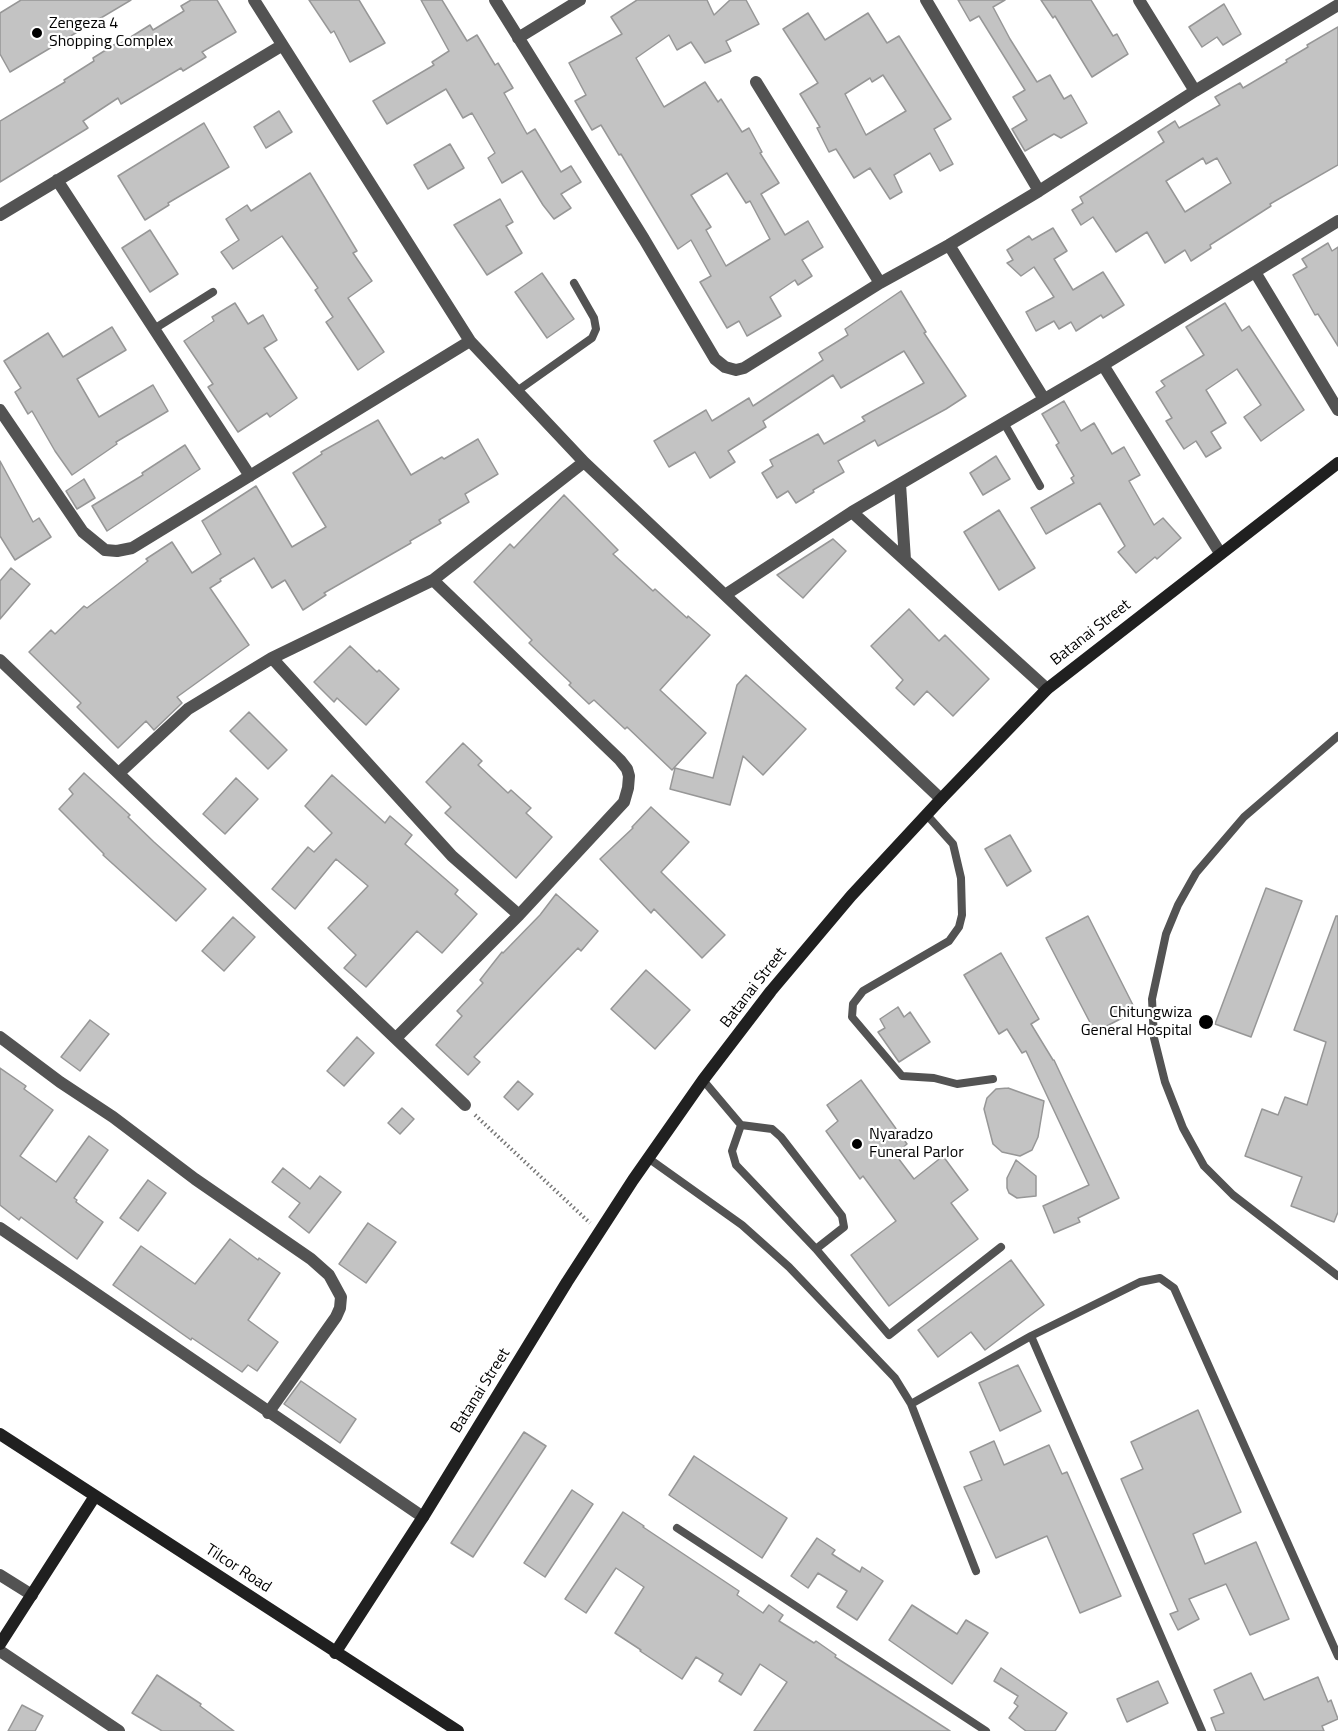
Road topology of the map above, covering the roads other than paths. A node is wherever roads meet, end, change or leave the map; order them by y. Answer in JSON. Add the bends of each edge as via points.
{"nodes":[{"id":1,"x":254,"y":0,"type":"edge"},
{"id":2,"x":495,"y":0,"type":"edge"},
{"id":3,"x":580,"y":0,"type":"edge"},
{"id":4,"x":926,"y":0,"type":"edge"},
{"id":5,"x":1139,"y":0,"type":"edge"},
{"id":6,"x":1338,"y":5,"type":"edge"},
{"id":7,"x":518,"y":38,"type":"junction"},
{"id":8,"x":281,"y":46,"type":"junction"},
{"id":9,"x":756,"y":82,"type":"dead end"},
{"id":10,"x":1195,"y":91,"type":"junction"},
{"id":11,"x":57,"y":180,"type":"junction"},
{"id":12,"x":1039,"y":191,"type":"junction"},
{"id":13,"x":0,"y":214,"type":"edge"},
{"id":14,"x":1338,"y":221,"type":"edge"},
{"id":15,"x":949,"y":245,"type":"junction"},
{"id":16,"x":1254,"y":272,"type":"junction"},
{"id":17,"x":574,"y":283,"type":"dead end"},
{"id":18,"x":880,"y":283,"type":"junction"},
{"id":19,"x":213,"y":292,"type":"dead end"},
{"id":20,"x":154,"y":329,"type":"junction"},
{"id":21,"x":470,"y":341,"type":"junction"},
{"id":22,"x":1103,"y":365,"type":"junction"},
{"id":23,"x":517,"y":391,"type":"junction"},
{"id":24,"x":1044,"y":399,"type":"junction"},
{"id":25,"x":0,"y":410,"type":"edge"},
{"id":26,"x":1338,"y":410,"type":"edge"},
{"id":27,"x":1004,"y":423,"type":"junction"},
{"id":28,"x":584,"y":462,"type":"junction"},
{"id":29,"x":1338,"y":463,"type":"edge"},
{"id":30,"x":250,"y":476,"type":"junction"},
{"id":31,"x":900,"y":484,"type":"junction"},
{"id":32,"x":1040,"y":486,"type":"dead end"},
{"id":33,"x":852,"y":512,"type":"junction"},
{"id":34,"x":1220,"y":553,"type":"junction"},
{"id":35,"x":905,"y":560,"type":"junction"},
{"id":36,"x":433,"y":580,"type":"junction"},
{"id":37,"x":725,"y":595,"type":"junction"},
{"id":38,"x":272,"y":658,"type":"junction"},
{"id":39,"x":0,"y":660,"type":"edge"},
{"id":40,"x":1047,"y":688,"type":"junction"},
{"id":41,"x":1338,"y":736,"type":"edge"},
{"id":42,"x":119,"y":773,"type":"junction"},
{"id":43,"x":941,"y":799,"type":"junction"},
{"id":44,"x":926,"y":814,"type":"junction"},
{"id":45,"x":519,"y":915,"type":"junction"},
{"id":46,"x":0,"y":1037,"type":"edge"},
{"id":47,"x":396,"y":1038,"type":"junction"},
{"id":48,"x":993,"y":1079,"type":"dead end"},
{"id":49,"x":703,"y":1080,"type":"junction"},
{"id":50,"x":465,"y":1105,"type":"road end"},
{"id":51,"x":741,"y":1125,"type":"junction"},
{"id":52,"x":648,"y":1158,"type":"junction"},
{"id":53,"x":0,"y":1228,"type":"edge"},
{"id":54,"x":1001,"y":1246,"type":"dead end"},
{"id":55,"x":816,"y":1249,"type":"junction"},
{"id":56,"x":1338,"y":1276,"type":"edge"},
{"id":57,"x":1031,"y":1336,"type":"junction"},
{"id":58,"x":911,"y":1404,"type":"junction"},
{"id":59,"x":268,"y":1413,"type":"junction"},
{"id":60,"x":0,"y":1434,"type":"edge"},
{"id":61,"x":95,"y":1496,"type":"junction"},
{"id":62,"x":423,"y":1517,"type":"junction"},
{"id":63,"x":676,"y":1528,"type":"dead end"},
{"id":64,"x":976,"y":1570,"type":"dead end"},
{"id":65,"x":0,"y":1575,"type":"edge"},
{"id":66,"x":32,"y":1595,"type":"junction"},
{"id":67,"x":0,"y":1644,"type":"edge"},
{"id":68,"x":0,"y":1651,"type":"edge"},
{"id":69,"x":335,"y":1653,"type":"junction"},
{"id":70,"x":1338,"y":1656,"type":"edge"},
{"id":71,"x":119,"y":1731,"type":"edge"},
{"id":72,"x":458,"y":1731,"type":"edge"},
{"id":73,"x":986,"y":1731,"type":"edge"},
{"id":74,"x":1202,"y":1731,"type":"edge"}],
"edges":[{"from":1,"to":8,"type":"street"},
{"from":2,"to":7,"type":"street"},
{"from":3,"to":7,"type":"street"},
{"from":4,"to":12,"type":"street"},
{"from":5,"to":10,"type":"street"},
{"from":6,"to":10,"type":"street"},
{"from":7,"to":18,"type":"street","via":[[719,363],[730,369],[744,368]]},
{"from":8,"to":11,"type":"street"},
{"from":8,"to":21,"type":"street"},
{"from":9,"to":18,"type":"street"},
{"from":10,"to":12,"type":"street"},
{"from":11,"to":13,"type":"street"},
{"from":11,"to":20,"type":"street"},
{"from":12,"to":15,"type":"street"},
{"from":14,"to":16,"type":"street"},
{"from":15,"to":18,"type":"street"},
{"from":15,"to":24,"type":"street"},
{"from":16,"to":22,"type":"street"},
{"from":16,"to":26,"type":"street"},
{"from":17,"to":23,"type":"lane","via":[[594,318],[596,329],[592,338]]},
{"from":19,"to":20,"type":"lane"},
{"from":20,"to":30,"type":"street"},
{"from":21,"to":23,"type":"street"},
{"from":21,"to":30,"type":"street"},
{"from":22,"to":24,"type":"street"},
{"from":22,"to":34,"type":"street"},
{"from":23,"to":28,"type":"street"},
{"from":24,"to":27,"type":"street"},
{"from":25,"to":30,"type":"street","via":[[83,532],[105,550],[132,548]]},
{"from":27,"to":31,"type":"street"},
{"from":27,"to":32,"type":"lane"},
{"from":28,"to":36,"type":"street"},
{"from":28,"to":37,"type":"street"},
{"from":29,"to":34,"type":"street","name":"Batanai Street"},
{"from":31,"to":33,"type":"street"},
{"from":31,"to":35,"type":"street"},
{"from":33,"to":35,"type":"street"},
{"from":33,"to":37,"type":"street"},
{"from":34,"to":40,"type":"street","name":"Batanai Street"},
{"from":35,"to":40,"type":"street"},
{"from":36,"to":38,"type":"street"},
{"from":36,"to":45,"type":"street","via":[[620,760],[629,776],[624,802]]},
{"from":37,"to":43,"type":"street"},
{"from":38,"to":42,"type":"street","via":[[188,709]]},
{"from":38,"to":45,"type":"street","via":[[452,856]]},
{"from":39,"to":42,"type":"street"},
{"from":40,"to":43,"type":"street","name":"Batanai Street"},
{"from":41,"to":56,"type":"lane","via":[[1244,817],[1196,873],[1166,934],[1152,999],[1154,1038],[1166,1082],[1183,1128],[1204,1166],[1233,1195]]},
{"from":42,"to":47,"type":"street"},
{"from":43,"to":44,"type":"street","name":"Batanai Street"},
{"from":44,"to":48,"type":"lane","via":[[952,844],[961,878],[959,927],[949,942],[863,991],[853,1004],[852,1017],[902,1076],[957,1084]]},
{"from":44,"to":49,"type":"street","name":"Batanai Street","via":[[778,982]]},
{"from":45,"to":47,"type":"street"},
{"from":46,"to":59,"type":"street","via":[[329,1275],[341,1297],[340,1308]]},
{"from":47,"to":50,"type":"street"},
{"from":49,"to":51,"type":"lane"},
{"from":49,"to":52,"type":"street","name":"Batanai Street"},
{"from":51,"to":55,"type":"lane","via":[[732,1150],[736,1165]]},
{"from":51,"to":55,"type":"lane","via":[[772,1129],[781,1137],[842,1216],[844,1227]]},
{"from":52,"to":58,"type":"lane","via":[[742,1225],[789,1268],[895,1378]]},
{"from":52,"to":62,"type":"street","name":"Batanai Street"},
{"from":53,"to":59,"type":"street"},
{"from":54,"to":55,"type":"lane","via":[[889,1335]]},
{"from":57,"to":58,"type":"lane"},
{"from":57,"to":70,"type":"lane","via":[[1140,1282],[1160,1278],[1174,1288]]},
{"from":57,"to":74,"type":"lane"},
{"from":58,"to":64,"type":"lane"},
{"from":59,"to":62,"type":"street"},
{"from":60,"to":61,"type":"street","name":"Tilcor Road"},
{"from":61,"to":66,"type":"street"},
{"from":61,"to":69,"type":"street","name":"Tilcor Road"},
{"from":62,"to":69,"type":"street","name":"Batanai Street"},
{"from":63,"to":73,"type":"lane"},
{"from":65,"to":66,"type":"street"},
{"from":66,"to":67,"type":"street"},
{"from":68,"to":71,"type":"street"},
{"from":69,"to":72,"type":"street","name":"Tilcor Road"}]}
